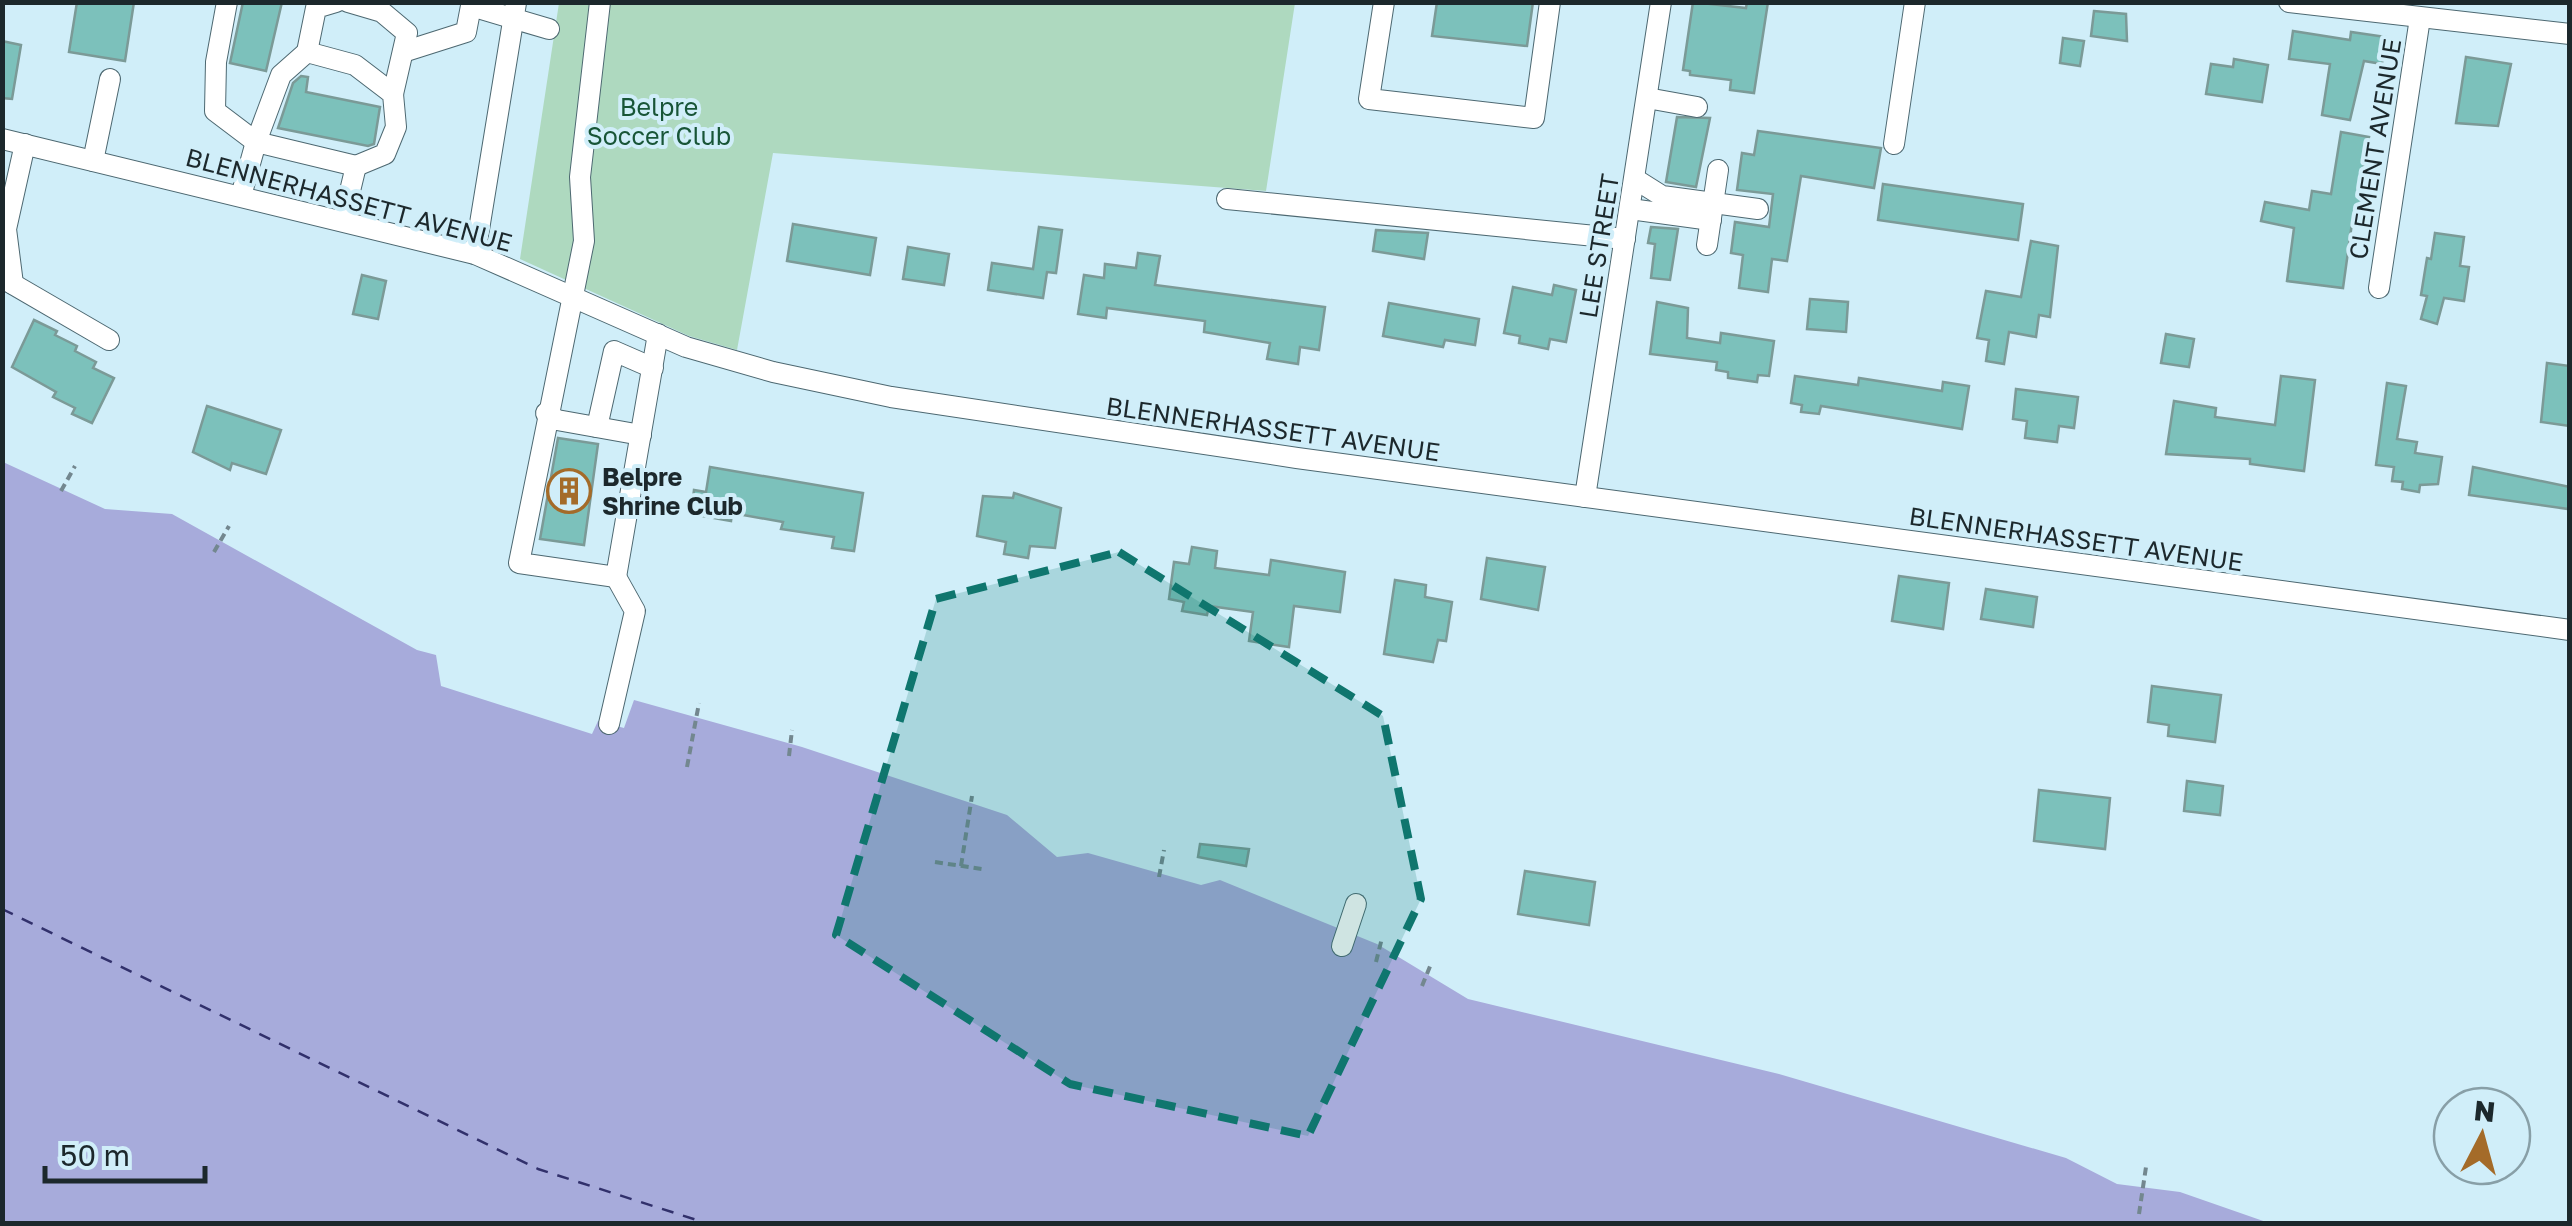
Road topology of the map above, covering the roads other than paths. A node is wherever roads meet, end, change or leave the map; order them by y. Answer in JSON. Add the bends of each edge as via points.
{"nodes":[{"id":1,"x":227,"y":2,"type":"edge"},
{"id":2,"x":336,"y":2,"type":"edge"},
{"id":3,"x":348,"y":2,"type":"edge"},
{"id":4,"x":600,"y":2,"type":"edge"},
{"id":5,"x":1384,"y":2,"type":"edge"},
{"id":6,"x":1550,"y":2,"type":"edge"},
{"id":7,"x":1661,"y":2,"type":"edge"},
{"id":8,"x":1915,"y":2,"type":"edge"},
{"id":9,"x":2289,"y":2,"type":"edge"},
{"id":10,"x":515,"y":10,"type":"edge"},
{"id":11,"x":2420,"y":18,"type":"junction"},
{"id":12,"x":549,"y":29,"type":"dead end"},
{"id":13,"x":2570,"y":34,"type":"edge"},
{"id":14,"x":307,"y":52,"type":"junction"},
{"id":15,"x":403,"y":52,"type":"junction"},
{"id":16,"x":110,"y":79,"type":"dead end"},
{"id":17,"x":393,"y":94,"type":"junction"},
{"id":18,"x":1647,"y":98,"type":"junction"},
{"id":19,"x":1697,"y":106,"type":"dead end"},
{"id":20,"x":2,"y":139,"type":"edge"},
{"id":21,"x":256,"y":142,"type":"junction"},
{"id":22,"x":24,"y":144,"type":"junction"},
{"id":23,"x":1894,"y":144,"type":"dead end"},
{"id":24,"x":93,"y":161,"type":"junction"},
{"id":25,"x":356,"y":166,"type":"junction"},
{"id":26,"x":1718,"y":170,"type":"dead end"},
{"id":27,"x":1634,"y":179,"type":"junction"},
{"id":28,"x":241,"y":196,"type":"junction"},
{"id":29,"x":1228,"y":199,"type":"dead end"},
{"id":30,"x":1630,"y":209,"type":"junction"},
{"id":31,"x":1758,"y":209,"type":"dead end"},
{"id":32,"x":1712,"y":212,"type":"junction"},
{"id":33,"x":343,"y":220,"type":"junction"},
{"id":34,"x":1626,"y":240,"type":"junction"},
{"id":35,"x":1707,"y":245,"type":"dead end"},
{"id":36,"x":474,"y":254,"type":"junction"},
{"id":37,"x":8,"y":281,"type":"edge"},
{"id":38,"x":2379,"y":288,"type":"dead end"},
{"id":39,"x":572,"y":294,"type":"junction"},
{"id":40,"x":658,"y":334,"type":"junction"},
{"id":41,"x":108,"y":340,"type":"dead end"},
{"id":42,"x":653,"y":368,"type":"junction"},
{"id":43,"x":546,"y":413,"type":"junction"},
{"id":44,"x":596,"y":428,"type":"junction"},
{"id":45,"x":641,"y":435,"type":"junction"},
{"id":46,"x":1585,"y":497,"type":"junction"},
{"id":47,"x":616,"y":578,"type":"junction"},
{"id":48,"x":2570,"y":630,"type":"edge"},
{"id":49,"x":609,"y":724,"type":"dead end"},
{"id":50,"x":1356,"y":904,"type":"dead end"},
{"id":51,"x":1342,"y":946,"type":"dead end"}],
"edges":[{"from":1,"to":21,"type":"street","via":[[215,111]]},
{"from":2,"to":14,"type":"street","via":[[316,8]]},
{"from":3,"to":15,"type":"street","via":[[382,12],[407,32]]},
{"from":4,"to":39,"type":"street","via":[[580,178],[584,241]]},
{"from":5,"to":6,"type":"street","via":[[1369,99],[1534,118]]},
{"from":7,"to":18,"type":"street","name":"LEE STREET"},
{"from":8,"to":23,"type":"street"},
{"from":9,"to":11,"type":"street"},
{"from":10,"to":12,"type":"street"},
{"from":10,"to":15,"type":"street","via":[[471,6],[466,32]]},
{"from":10,"to":36,"type":"street"},
{"from":11,"to":13,"type":"street"},
{"from":11,"to":38,"type":"street","name":"CLEMENT AVENUE"},
{"from":14,"to":17,"type":"street","via":[[356,65]]},
{"from":14,"to":21,"type":"street","via":[[281,75]]},
{"from":15,"to":17,"type":"street"},
{"from":16,"to":24,"type":"street"},
{"from":17,"to":25,"type":"street","via":[[396,128],[385,154]]},
{"from":18,"to":19,"type":"street"},
{"from":18,"to":27,"type":"street","name":"LEE STREET"},
{"from":20,"to":22,"type":"street","name":"BLENNERHASSETT AVENUE"},
{"from":21,"to":25,"type":"street"},
{"from":21,"to":28,"type":"street"},
{"from":22,"to":24,"type":"street","name":"BLENNERHASSETT AVENUE"},
{"from":22,"to":37,"type":"street","via":[[6,229]]},
{"from":24,"to":28,"type":"street","name":"BLENNERHASSETT AVENUE"},
{"from":25,"to":33,"type":"street"},
{"from":26,"to":32,"type":"street"},
{"from":27,"to":30,"type":"street","name":"LEE STREET"},
{"from":27,"to":32,"type":"street"},
{"from":28,"to":33,"type":"street","name":"BLENNERHASSETT AVENUE"},
{"from":29,"to":34,"type":"street"},
{"from":30,"to":32,"type":"street"},
{"from":30,"to":34,"type":"street","name":"LEE STREET"},
{"from":31,"to":32,"type":"street"},
{"from":32,"to":35,"type":"street"},
{"from":33,"to":36,"type":"street","name":"BLENNERHASSETT AVENUE"},
{"from":34,"to":46,"type":"street","name":"LEE STREET"},
{"from":36,"to":39,"type":"street","name":"BLENNERHASSETT AVENUE"},
{"from":37,"to":41,"type":"street"},
{"from":39,"to":40,"type":"street","name":"BLENNERHASSETT AVENUE"},
{"from":39,"to":43,"type":"street"},
{"from":40,"to":42,"type":"street"},
{"from":40,"to":46,"type":"street","name":"BLENNERHASSETT AVENUE","via":[[735,363],[891,397]]},
{"from":42,"to":44,"type":"street","via":[[614,351]]},
{"from":42,"to":45,"type":"street"},
{"from":43,"to":44,"type":"street"},
{"from":43,"to":47,"type":"street","via":[[520,562]]},
{"from":44,"to":45,"type":"street"},
{"from":45,"to":47,"type":"street"},
{"from":46,"to":48,"type":"street","name":"BLENNERHASSETT AVENUE"},
{"from":47,"to":49,"type":"street","via":[[634,612]]},
{"from":50,"to":51,"type":"street"}]}
